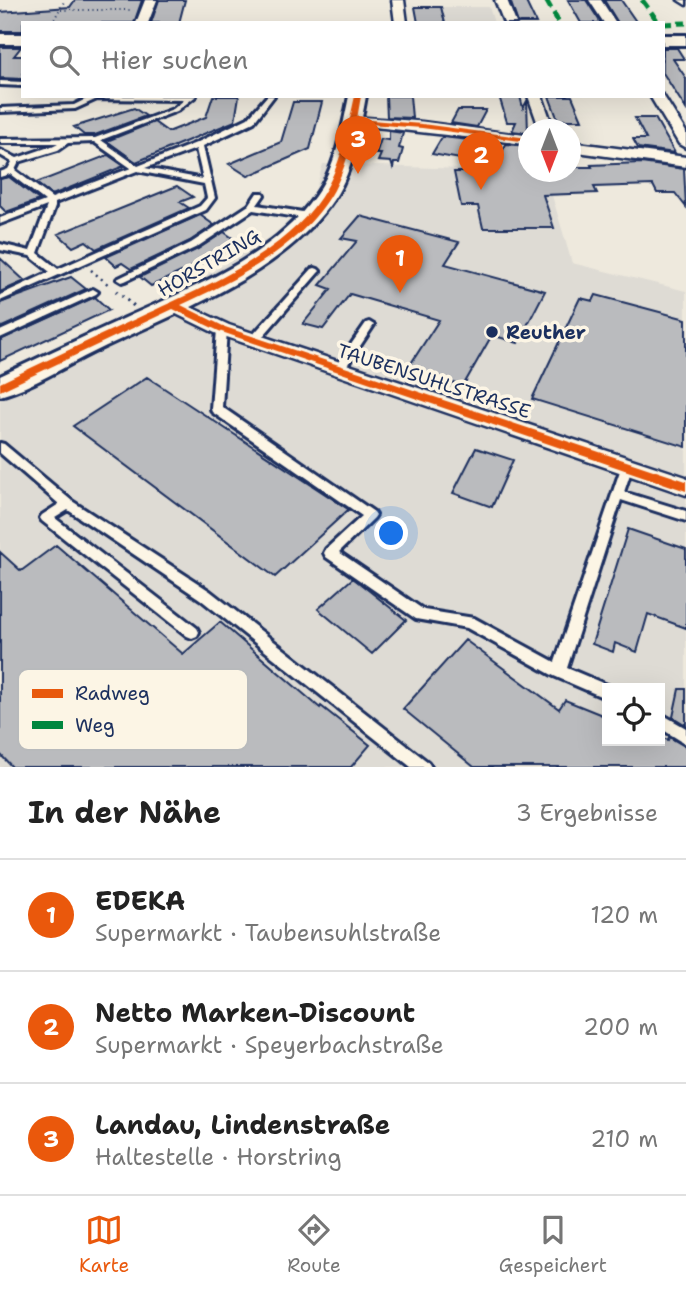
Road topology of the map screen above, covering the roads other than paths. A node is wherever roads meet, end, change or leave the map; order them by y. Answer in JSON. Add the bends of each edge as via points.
{"nodes":[{"id":1,"x":398,"y":0,"type":"edge"},
{"id":2,"x":501,"y":0,"type":"edge"},
{"id":3,"x":595,"y":0,"type":"edge"},
{"id":4,"x":401,"y":21,"type":"edge"},
{"id":5,"x":509,"y":21,"type":"edge"},
{"id":6,"x":609,"y":21,"type":"edge"},
{"id":7,"x":0,"y":39,"type":"edge"},
{"id":8,"x":21,"y":39,"type":"edge"},
{"id":9,"x":665,"y":40,"type":"edge"},
{"id":10,"x":686,"y":40,"type":"edge"},
{"id":11,"x":0,"y":83,"type":"edge"},
{"id":12,"x":21,"y":83,"type":"edge"},
{"id":13,"x":95,"y":98,"type":"edge"},
{"id":14,"x":191,"y":98,"type":"edge"},
{"id":15,"x":269,"y":98,"type":"edge"},
{"id":16,"x":357,"y":98,"type":"edge"},
{"id":17,"x":536,"y":98,"type":"edge"},
{"id":18,"x":658,"y":98,"type":"edge"},
{"id":19,"x":0,"y":110,"type":"edge"},
{"id":20,"x":545,"y":119,"type":"edge"},
{"id":21,"x":353,"y":121,"type":"junction"},
{"id":22,"x":518,"y":139,"type":"edge"},
{"id":23,"x":96,"y":140,"type":"junction"},
{"id":24,"x":0,"y":141,"type":"edge"},
{"id":25,"x":65,"y":141,"type":"junction"},
{"id":26,"x":686,"y":144,"type":"edge"},
{"id":27,"x":199,"y":145,"type":"junction"},
{"id":28,"x":581,"y":148,"type":"edge"},
{"id":29,"x":0,"y":152,"type":"edge"},
{"id":30,"x":16,"y":160,"type":"junction"},
{"id":31,"x":686,"y":162,"type":"edge"},
{"id":32,"x":137,"y":169,"type":"junction"},
{"id":33,"x":11,"y":171,"type":"junction"},
{"id":34,"x":0,"y":175,"type":"edge"},
{"id":35,"x":207,"y":182,"type":"junction"},
{"id":36,"x":260,"y":195,"type":"dead end"},
{"id":37,"x":51,"y":202,"type":"junction"},
{"id":38,"x":252,"y":207,"type":"junction"},
{"id":39,"x":309,"y":215,"type":"junction"},
{"id":40,"x":0,"y":221,"type":"edge"},
{"id":41,"x":0,"y":247,"type":"edge"},
{"id":42,"x":33,"y":254,"type":"junction"},
{"id":43,"x":315,"y":271,"type":"dead end"},
{"id":44,"x":57,"y":273,"type":"junction"},
{"id":45,"x":122,"y":279,"type":"dead end"},
{"id":46,"x":93,"y":292,"type":"dead end"},
{"id":47,"x":0,"y":298,"type":"edge"},
{"id":48,"x":173,"y":305,"type":"junction"},
{"id":49,"x":369,"y":325,"type":"dead end"},
{"id":50,"x":222,"y":329,"type":"junction"},
{"id":51,"x":0,"y":335,"type":"edge"},
{"id":52,"x":254,"y":340,"type":"junction"},
{"id":53,"x":340,"y":368,"type":"junction"},
{"id":54,"x":0,"y":387,"type":"edge"},
{"id":55,"x":0,"y":447,"type":"edge"},
{"id":56,"x":627,"y":465,"type":"junction"},
{"id":57,"x":686,"y":486,"type":"edge"},
{"id":58,"x":617,"y":494,"type":"junction"},
{"id":59,"x":68,"y":504,"type":"junction"},
{"id":60,"x":686,"y":516,"type":"edge"},
{"id":61,"x":192,"y":632,"type":"dead end"},
{"id":62,"x":559,"y":671,"type":"junction"},
{"id":63,"x":602,"y":690,"type":"edge"},
{"id":64,"x":665,"y":723,"type":"edge"},
{"id":65,"x":686,"y":737,"type":"edge"},
{"id":66,"x":423,"y":767,"type":"edge"}],
"edges":[{"from":1,"to":4,"type":"street"},
{"from":2,"to":5,"type":"street"},
{"from":3,"to":6,"type":"street"},
{"from":7,"to":8,"type":"street"},
{"from":9,"to":10,"type":"street"},
{"from":11,"to":12,"type":"lane"},
{"from":13,"to":19,"type":"lane","via":[[75,107]]},
{"from":14,"to":23,"type":"lane","via":[[175,110]]},
{"from":15,"to":27,"type":"lane","via":[[251,120]]},
{"from":16,"to":21,"type":"street","name":"HORSTRING"},
{"from":17,"to":20,"type":"street"},
{"from":18,"to":26,"type":"street"},
{"from":21,"to":22,"type":"street"},
{"from":21,"to":39,"type":"street","name":"HORSTRING","via":[[336,175]]},
{"from":23,"to":25,"type":"lane"},
{"from":23,"to":32,"type":"lane"},
{"from":24,"to":25,"type":"lane"},
{"from":25,"to":30,"type":"lane"},
{"from":27,"to":32,"type":"lane"},
{"from":27,"to":35,"type":"lane"},
{"from":28,"to":31,"type":"street"},
{"from":29,"to":30,"type":"lane"},
{"from":30,"to":33,"type":"lane"},
{"from":32,"to":35,"type":"lane"},
{"from":32,"to":37,"type":"lane"},
{"from":33,"to":34,"type":"lane"},
{"from":33,"to":37,"type":"lane"},
{"from":35,"to":44,"type":"lane","via":[[211,198],[203,208]]},
{"from":36,"to":38,"type":"lane"},
{"from":37,"to":40,"type":"lane"},
{"from":37,"to":42,"type":"lane"},
{"from":38,"to":39,"type":"lane"},
{"from":38,"to":45,"type":"lane","via":[[194,245]]},
{"from":39,"to":48,"type":"street","name":"HORSTRING","via":[[255,261]]},
{"from":41,"to":42,"type":"lane"},
{"from":42,"to":44,"type":"lane"},
{"from":43,"to":52,"type":"lane"},
{"from":44,"to":47,"type":"lane"},
{"from":46,"to":51,"type":"lane"},
{"from":48,"to":50,"type":"street","name":"TAUBENSUHLSTRASSE"},
{"from":48,"to":54,"type":"street","name":"HORSTRING"},
{"from":49,"to":53,"type":"lane"},
{"from":50,"to":52,"type":"street","name":"TAUBENSUHLSTRASSE"},
{"from":50,"to":62,"type":"lane","via":[[216,409],[370,515],[330,553],[421,615],[469,622]]},
{"from":52,"to":53,"type":"street","name":"TAUBENSUHLSTRASSE"},
{"from":53,"to":56,"type":"street","name":"TAUBENSUHLSTRASSE"},
{"from":55,"to":59,"type":"lane"},
{"from":56,"to":57,"type":"street","name":"TAUBENSUHLSTRASSE"},
{"from":56,"to":58,"type":"lane"},
{"from":58,"to":60,"type":"lane"},
{"from":58,"to":62,"type":"lane"},
{"from":59,"to":61,"type":"lane","via":[[46,518]]},
{"from":59,"to":66,"type":"lane","via":[[205,595]]},
{"from":62,"to":63,"type":"lane"},
{"from":64,"to":65,"type":"lane"}]}
